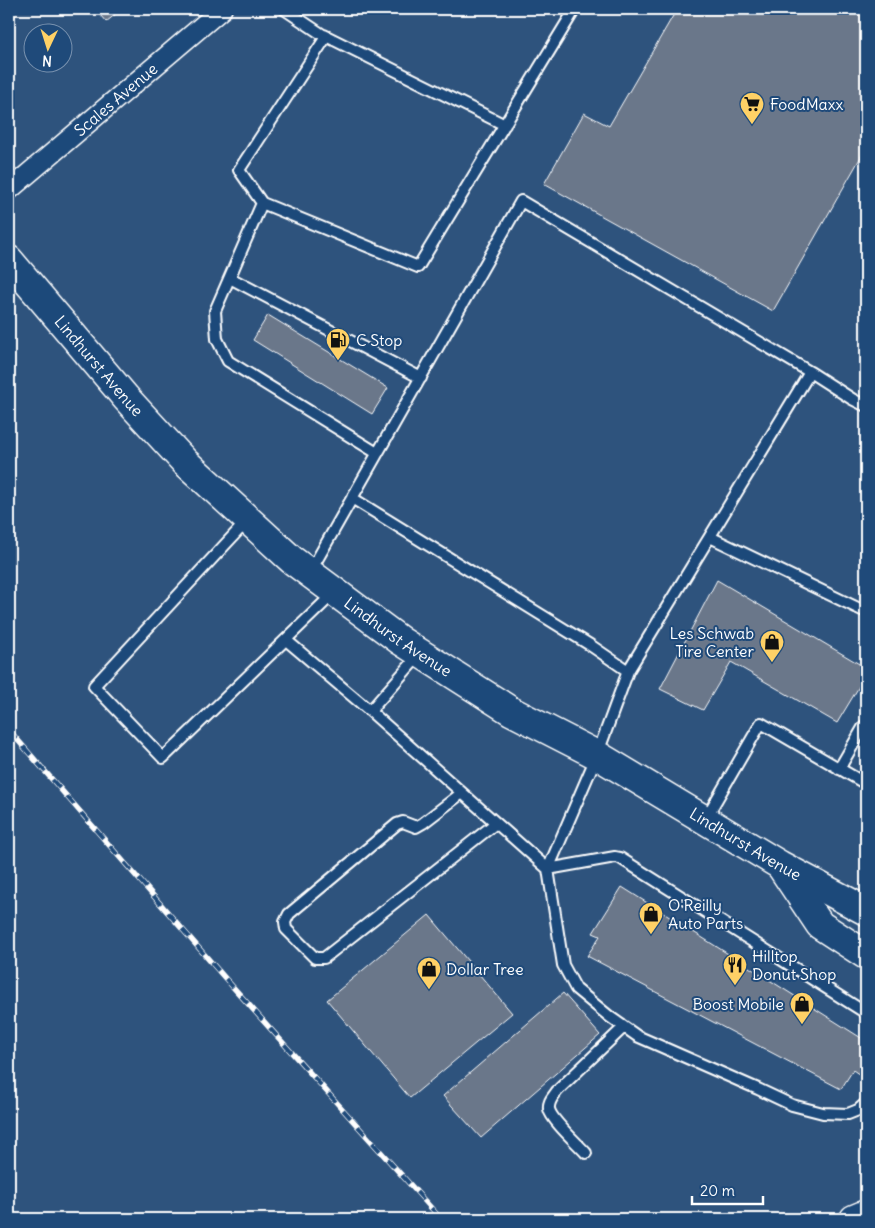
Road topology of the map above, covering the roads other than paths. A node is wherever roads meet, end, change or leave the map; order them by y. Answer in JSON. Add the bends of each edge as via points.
{"nodes":[{"id":1,"x":222,"y":9,"type":"edge"},
{"id":2,"x":284,"y":9,"type":"edge"},
{"id":3,"x":575,"y":9,"type":"edge"},
{"id":4,"x":324,"y":35,"type":"junction"},
{"id":5,"x":504,"y":124,"type":"junction"},
{"id":6,"x":9,"y":190,"type":"edge"},
{"id":7,"x":262,"y":204,"type":"junction"},
{"id":8,"x":9,"y":260,"type":"edge"},
{"id":9,"x":230,"y":278,"type":"junction"},
{"id":10,"x":810,"y":372,"type":"junction"},
{"id":11,"x":420,"y":378,"type":"junction"},
{"id":12,"x":866,"y":406,"type":"edge"},
{"id":13,"x":378,"y":453,"type":"junction"},
{"id":14,"x":352,"y":498,"type":"junction"},
{"id":15,"x":248,"y":520,"type":"junction"},
{"id":16,"x":710,"y":537,"type":"junction"},
{"id":17,"x":309,"y":573,"type":"junction"},
{"id":18,"x":335,"y":592,"type":"junction"},
{"id":19,"x":866,"y":612,"type":"edge"},
{"id":20,"x":286,"y":640,"type":"junction"},
{"id":21,"x":420,"y":654,"type":"junction"},
{"id":22,"x":628,"y":671,"type":"junction"},
{"id":23,"x":370,"y":711,"type":"junction"},
{"id":24,"x":864,"y":726,"type":"dead end"},
{"id":25,"x":598,"y":755,"type":"junction"},
{"id":26,"x":839,"y":768,"type":"junction"},
{"id":27,"x":866,"y":784,"type":"edge"},
{"id":28,"x":462,"y":793,"type":"junction"},
{"id":29,"x":705,"y":820,"type":"junction"},
{"id":30,"x":496,"y":823,"type":"junction"},
{"id":31,"x":780,"y":865,"type":"junction"},
{"id":32,"x":548,"y":869,"type":"junction"},
{"id":33,"x":866,"y":911,"type":"edge"},
{"id":34,"x":866,"y":955,"type":"edge"},
{"id":35,"x":866,"y":1014,"type":"edge"},
{"id":36,"x":624,"y":1027,"type":"junction"},
{"id":37,"x":866,"y":1103,"type":"edge"},
{"id":38,"x":586,"y":1153,"type":"dead end"},
{"id":39,"x":866,"y":1214,"type":"edge"},
{"id":40,"x":854,"y":1219,"type":"edge"}],
"edges":[{"from":1,"to":6,"type":"street","name":"Scales Avenue"},
{"from":2,"to":4,"type":"lane"},
{"from":3,"to":5,"type":"lane"},
{"from":4,"to":5,"type":"lane"},
{"from":4,"to":7,"type":"lane","via":[[326,37],[240,170]]},
{"from":5,"to":7,"type":"lane","via":[[418,267]]},
{"from":7,"to":9,"type":"lane"},
{"from":8,"to":15,"type":"main road","name":"Lindhurst Avenue","via":[[126,398],[185,462]]},
{"from":9,"to":11,"type":"lane"},
{"from":9,"to":13,"type":"lane","via":[[215,311],[217,339],[228,361]]},
{"from":10,"to":11,"type":"lane","via":[[521,201]]},
{"from":10,"to":12,"type":"lane"},
{"from":10,"to":16,"type":"lane"},
{"from":11,"to":13,"type":"lane"},
{"from":13,"to":14,"type":"lane"},
{"from":14,"to":17,"type":"lane"},
{"from":14,"to":22,"type":"lane"},
{"from":15,"to":17,"type":"main road","name":"Lindhurst Avenue"},
{"from":15,"to":20,"type":"lane","via":[[94,686],[163,758]]},
{"from":16,"to":19,"type":"lane"},
{"from":16,"to":22,"type":"lane"},
{"from":17,"to":18,"type":"main road","name":"Lindhurst Avenue"},
{"from":18,"to":20,"type":"lane"},
{"from":18,"to":21,"type":"main road","name":"Lindhurst Avenue"},
{"from":20,"to":23,"type":"lane"},
{"from":21,"to":23,"type":"lane"},
{"from":21,"to":25,"type":"main road","name":"Lindhurst Avenue","via":[[511,711]]},
{"from":22,"to":25,"type":"lane"},
{"from":23,"to":28,"type":"lane"},
{"from":24,"to":26,"type":"lane"},
{"from":25,"to":29,"type":"main road","name":"Lindhurst Avenue"},
{"from":25,"to":32,"type":"lane"},
{"from":26,"to":27,"type":"lane"},
{"from":26,"to":29,"type":"lane","via":[[761,723]]},
{"from":28,"to":30,"type":"lane"},
{"from":28,"to":30,"type":"lane","via":[[416,827],[403,822],[397,824],[289,914],[286,929],[314,958],[324,958]]},
{"from":29,"to":31,"type":"main road","name":"Lindhurst Avenue"},
{"from":30,"to":32,"type":"lane"},
{"from":31,"to":33,"type":"main road","name":"Lindhurst Avenue"},
{"from":31,"to":34,"type":"main road","via":[[820,925]]},
{"from":32,"to":35,"type":"lane","via":[[620,858]]},
{"from":32,"to":36,"type":"lane","via":[[563,965],[576,989]]},
{"from":36,"to":37,"type":"lane","via":[[637,1036],[792,1105],[823,1113],[848,1114]]},
{"from":36,"to":38,"type":"lane","via":[[550,1100],[549,1111]]},
{"from":39,"to":40,"type":"main road"}]}
